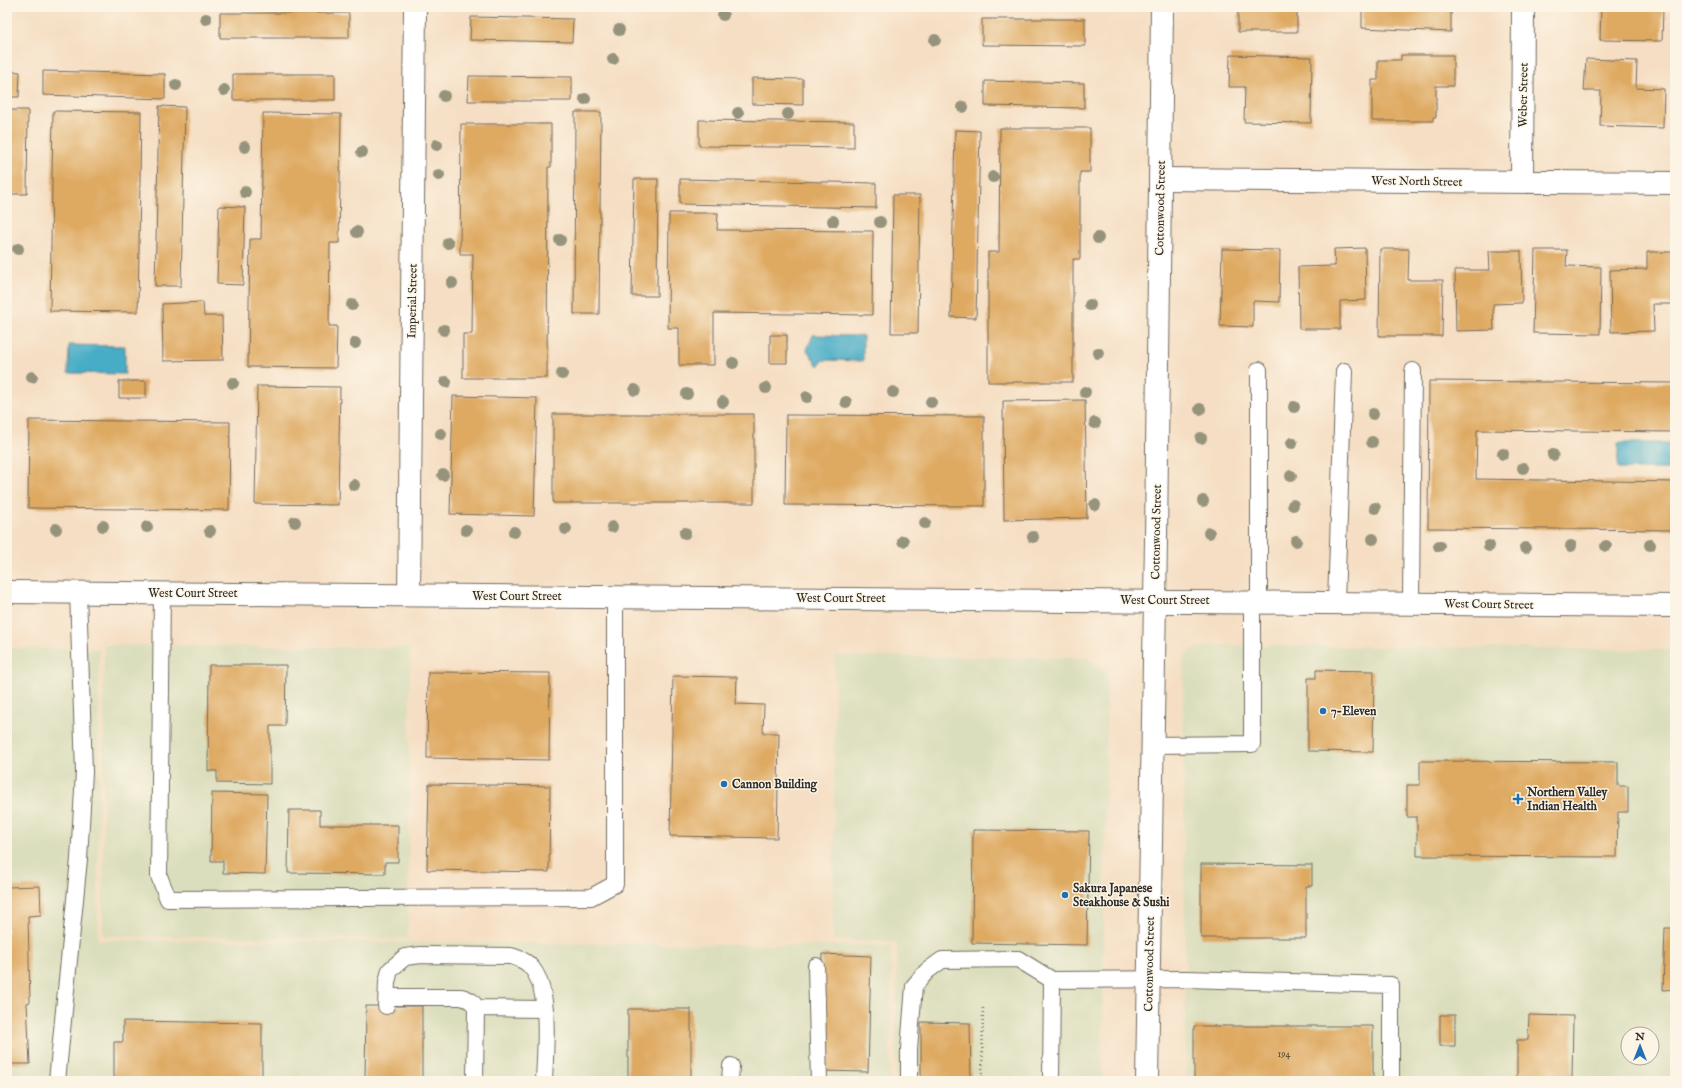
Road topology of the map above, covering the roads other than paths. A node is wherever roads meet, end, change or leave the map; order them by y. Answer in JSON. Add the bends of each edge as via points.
{"nodes":[{"id":1,"x":415,"y":7,"type":"edge"},
{"id":2,"x":1162,"y":7,"type":"edge"},
{"id":3,"x":1523,"y":7,"type":"edge"},
{"id":4,"x":1160,"y":179,"type":"junction"},
{"id":5,"x":1522,"y":182,"type":"junction"},
{"id":6,"x":1675,"y":183,"type":"edge"},
{"id":7,"x":1259,"y":370,"type":"dead end"},
{"id":8,"x":1344,"y":371,"type":"dead end"},
{"id":9,"x":1413,"y":371,"type":"dead end"},
{"id":10,"x":7,"y":592,"type":"edge"},
{"id":11,"x":78,"y":592,"type":"junction"},
{"id":12,"x":162,"y":593,"type":"junction"},
{"id":13,"x":409,"y":595,"type":"junction"},
{"id":14,"x":616,"y":596,"type":"junction"},
{"id":15,"x":1154,"y":601,"type":"junction"},
{"id":16,"x":1256,"y":601,"type":"junction"},
{"id":17,"x":1336,"y":602,"type":"junction"},
{"id":18,"x":1411,"y":603,"type":"junction"},
{"id":19,"x":1675,"y":606,"type":"edge"},
{"id":20,"x":1152,"y":745,"type":"junction"},
{"id":21,"x":816,"y":966,"type":"dead end"},
{"id":22,"x":1149,"y":979,"type":"junction"},
{"id":23,"x":1052,"y":980,"type":"junction"},
{"id":24,"x":476,"y":1008,"type":"junction"},
{"id":25,"x":545,"y":1009,"type":"junction"},
{"id":26,"x":57,"y":1081,"type":"edge"},
{"id":27,"x":475,"y":1081,"type":"edge"},
{"id":28,"x":544,"y":1081,"type":"edge"},
{"id":29,"x":819,"y":1081,"type":"edge"},
{"id":30,"x":910,"y":1081,"type":"edge"},
{"id":31,"x":1051,"y":1081,"type":"edge"},
{"id":32,"x":1147,"y":1081,"type":"edge"},
{"id":33,"x":1391,"y":1081,"type":"edge"}],
"edges":[{"from":1,"to":13,"type":"street","name":"Imperial Street"},
{"from":2,"to":4,"type":"street","name":"Cottonwood Street"},
{"from":3,"to":5,"type":"street","name":"Weber Street"},
{"from":4,"to":5,"type":"street","name":"West North Street"},
{"from":4,"to":15,"type":"street","name":"Cottonwood Street"},
{"from":5,"to":6,"type":"street","name":"West North Street"},
{"from":7,"to":16,"type":"lane"},
{"from":8,"to":17,"type":"lane"},
{"from":9,"to":18,"type":"lane"},
{"from":10,"to":11,"type":"street","name":"West Court Street"},
{"from":11,"to":12,"type":"street","name":"West Court Street"},
{"from":11,"to":26,"type":"lane","via":[[84,772],[79,859]]},
{"from":12,"to":13,"type":"street","name":"West Court Street"},
{"from":12,"to":14,"type":"lane","via":[[159,876],[168,899],[591,897],[615,884]]},
{"from":13,"to":14,"type":"street","name":"West Court Street"},
{"from":14,"to":15,"type":"street","name":"West Court Street"},
{"from":15,"to":16,"type":"street","name":"West Court Street"},
{"from":15,"to":20,"type":"street","name":"Cottonwood Street"},
{"from":16,"to":17,"type":"street","name":"West Court Street"},
{"from":16,"to":20,"type":"lane","via":[[1252,744]]},
{"from":17,"to":18,"type":"street","name":"West Court Street"},
{"from":18,"to":19,"type":"street","name":"West Court Street"},
{"from":20,"to":22,"type":"street","name":"Cottonwood Street"},
{"from":21,"to":29,"type":"lane"},
{"from":22,"to":23,"type":"lane"},
{"from":22,"to":32,"type":"street","name":"Cottonwood Street"},
{"from":22,"to":33,"type":"lane","via":[[1391,985]]},
{"from":23,"to":30,"type":"lane","via":[[1018,959],[942,960],[914,986],[909,1049]]},
{"from":23,"to":31,"type":"lane"},
{"from":24,"to":25,"type":"lane"},
{"from":24,"to":25,"type":"lane","via":[[469,999],[461,997],[386,1002],[390,970],[405,957],[421,955],[511,956],[531,966],[542,988]]},
{"from":24,"to":27,"type":"lane"},
{"from":25,"to":28,"type":"lane"}]}
